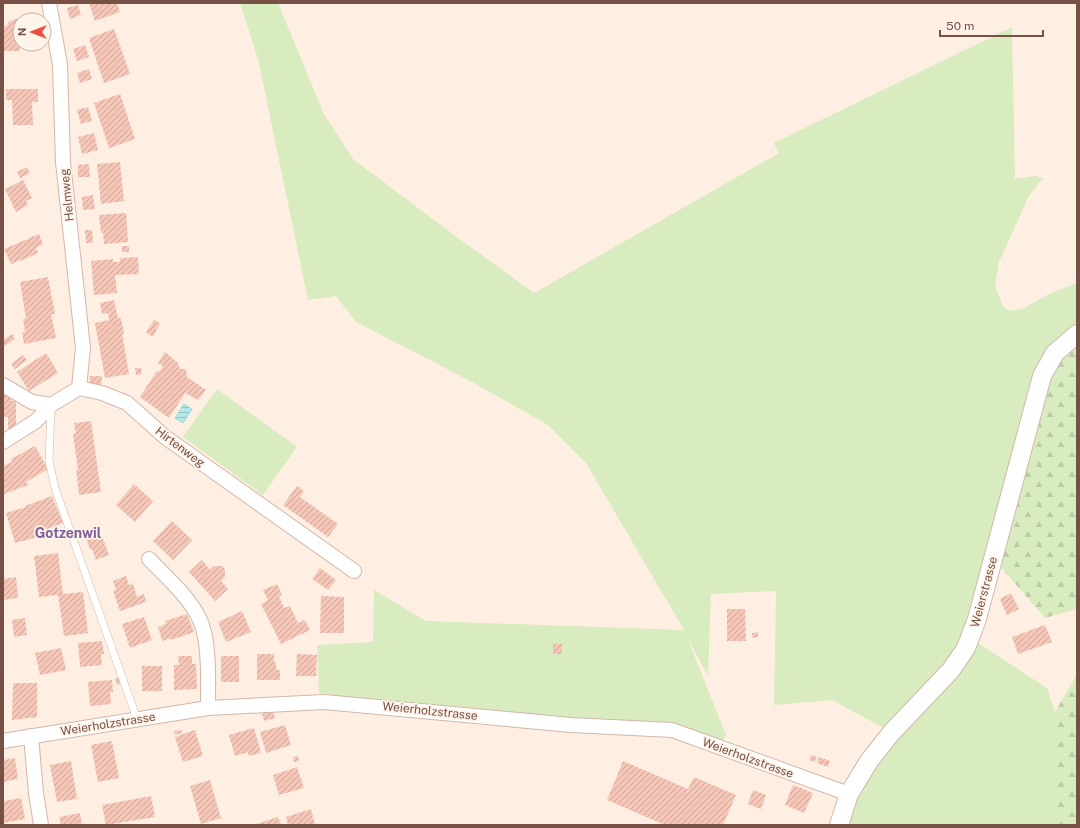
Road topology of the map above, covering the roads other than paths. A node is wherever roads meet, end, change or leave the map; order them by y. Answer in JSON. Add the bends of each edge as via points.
{"nodes":[{"id":1,"x":49,"y":3,"type":"edge"},
{"id":2,"x":1077,"y":334,"type":"edge"},
{"id":3,"x":3,"y":385,"type":"edge"},
{"id":4,"x":79,"y":388,"type":"junction"},
{"id":5,"x":51,"y":405,"type":"junction"},
{"id":6,"x":3,"y":442,"type":"edge"},
{"id":7,"x":149,"y":559,"type":"dead end"},
{"id":8,"x":354,"y":571,"type":"dead end"},
{"id":9,"x":208,"y":708,"type":"junction"},
{"id":10,"x":137,"y":719,"type":"junction"},
{"id":11,"x":32,"y":736,"type":"junction"},
{"id":12,"x":3,"y":741,"type":"edge"},
{"id":13,"x":849,"y":794,"type":"junction"},
{"id":14,"x":41,"y":825,"type":"edge"},
{"id":15,"x":839,"y":825,"type":"edge"}],
"edges":[{"from":1,"to":4,"type":"street","name":"Helmweg","via":[[60,64],[63,162],[83,348]]},
{"from":2,"to":13,"type":"street","name":"Weierstrasse","via":[[1055,353],[1042,376],[977,619],[966,648],[951,670],[892,732],[869,761]]},
{"from":3,"to":5,"type":"street","via":[[32,402]]},
{"from":4,"to":5,"type":"street"},
{"from":4,"to":8,"type":"street","name":"Hirtenweg","via":[[102,393],[127,403],[165,437]]},
{"from":5,"to":6,"type":"street","via":[[36,421]]},
{"from":5,"to":10,"type":"lane","via":[[49,461],[55,488]]},
{"from":7,"to":9,"type":"street","via":[[185,596],[200,620],[207,647]]},
{"from":9,"to":10,"type":"street","name":"Weierholzstrasse"},
{"from":9,"to":13,"type":"street","name":"Weierholzstrasse","via":[[324,702],[572,725],[672,730]]},
{"from":10,"to":11,"type":"street","name":"Weierholzstrasse"},
{"from":11,"to":12,"type":"street","name":"Weierholzstrasse"},
{"from":11,"to":14,"type":"street"},
{"from":13,"to":15,"type":"street","name":"Weierstrasse"}]}
